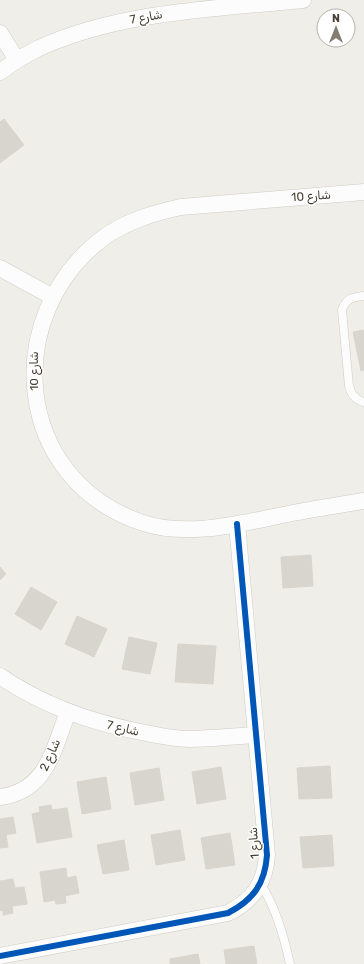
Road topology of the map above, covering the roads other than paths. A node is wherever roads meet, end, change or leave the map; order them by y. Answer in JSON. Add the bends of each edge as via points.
{"nodes":[{"id":1,"x":303,"y":0,"type":"edge"},
{"id":2,"x":153,"y":7,"type":"edge"},
{"id":3,"x":0,"y":33,"type":"edge"},
{"id":4,"x":17,"y":60,"type":"junction"},
{"id":5,"x":0,"y":72,"type":"edge"},
{"id":6,"x":364,"y":192,"type":"edge"},
{"id":7,"x":0,"y":268,"type":"edge"},
{"id":8,"x":51,"y":296,"type":"junction"},
{"id":9,"x":364,"y":296,"type":"edge"},
{"id":10,"x":364,"y":402,"type":"edge"},
{"id":11,"x":364,"y":501,"type":"edge"},
{"id":12,"x":237,"y":524,"type":"junction"},
{"id":13,"x":0,"y":676,"type":"edge"},
{"id":14,"x":68,"y":712,"type":"junction"},
{"id":15,"x":256,"y":735,"type":"junction"},
{"id":16,"x":0,"y":797,"type":"edge"},
{"id":17,"x":260,"y":883,"type":"junction"},
{"id":18,"x":0,"y":956,"type":"edge"},
{"id":19,"x":290,"y":964,"type":"edge"}],
"edges":[{"from":1,"to":2,"type":"street","name":"شارع 7"},
{"from":2,"to":4,"type":"street","name":"شارع 7","via":[[81,32]]},
{"from":3,"to":4,"type":"street"},
{"from":4,"to":5,"type":"street","name":"شارع 7"},
{"from":6,"to":8,"type":"street","name":"شارع 10","via":[[199,205],[163,211],[115,230],[102,239],[73,265]]},
{"from":7,"to":8,"type":"street"},
{"from":8,"to":12,"type":"street","name":"شارع 10","via":[[35,340],[33,386],[36,409],[43,431],[67,471],[101,502],[144,523],[182,529]]},
{"from":9,"to":10,"type":"lane","via":[[350,298],[342,310],[349,386],[352,395]]},
{"from":11,"to":12,"type":"street","name":"شارع 10"},
{"from":12,"to":15,"type":"street","name":"شارع 1"},
{"from":13,"to":14,"type":"street","name":"شارع 7","via":[[33,696]]},
{"from":14,"to":15,"type":"street","name":"شارع 7","via":[[118,728],[157,736],[188,739]]},
{"from":14,"to":16,"type":"street","name":"شارع 2","via":[[42,774],[26,789]]},
{"from":15,"to":17,"type":"street","name":"شارع 1","via":[[267,855]]},
{"from":17,"to":18,"type":"street","name":"شارع 1","via":[[248,900],[228,913]]},
{"from":17,"to":19,"type":"lane","via":[[275,910]]}]}
